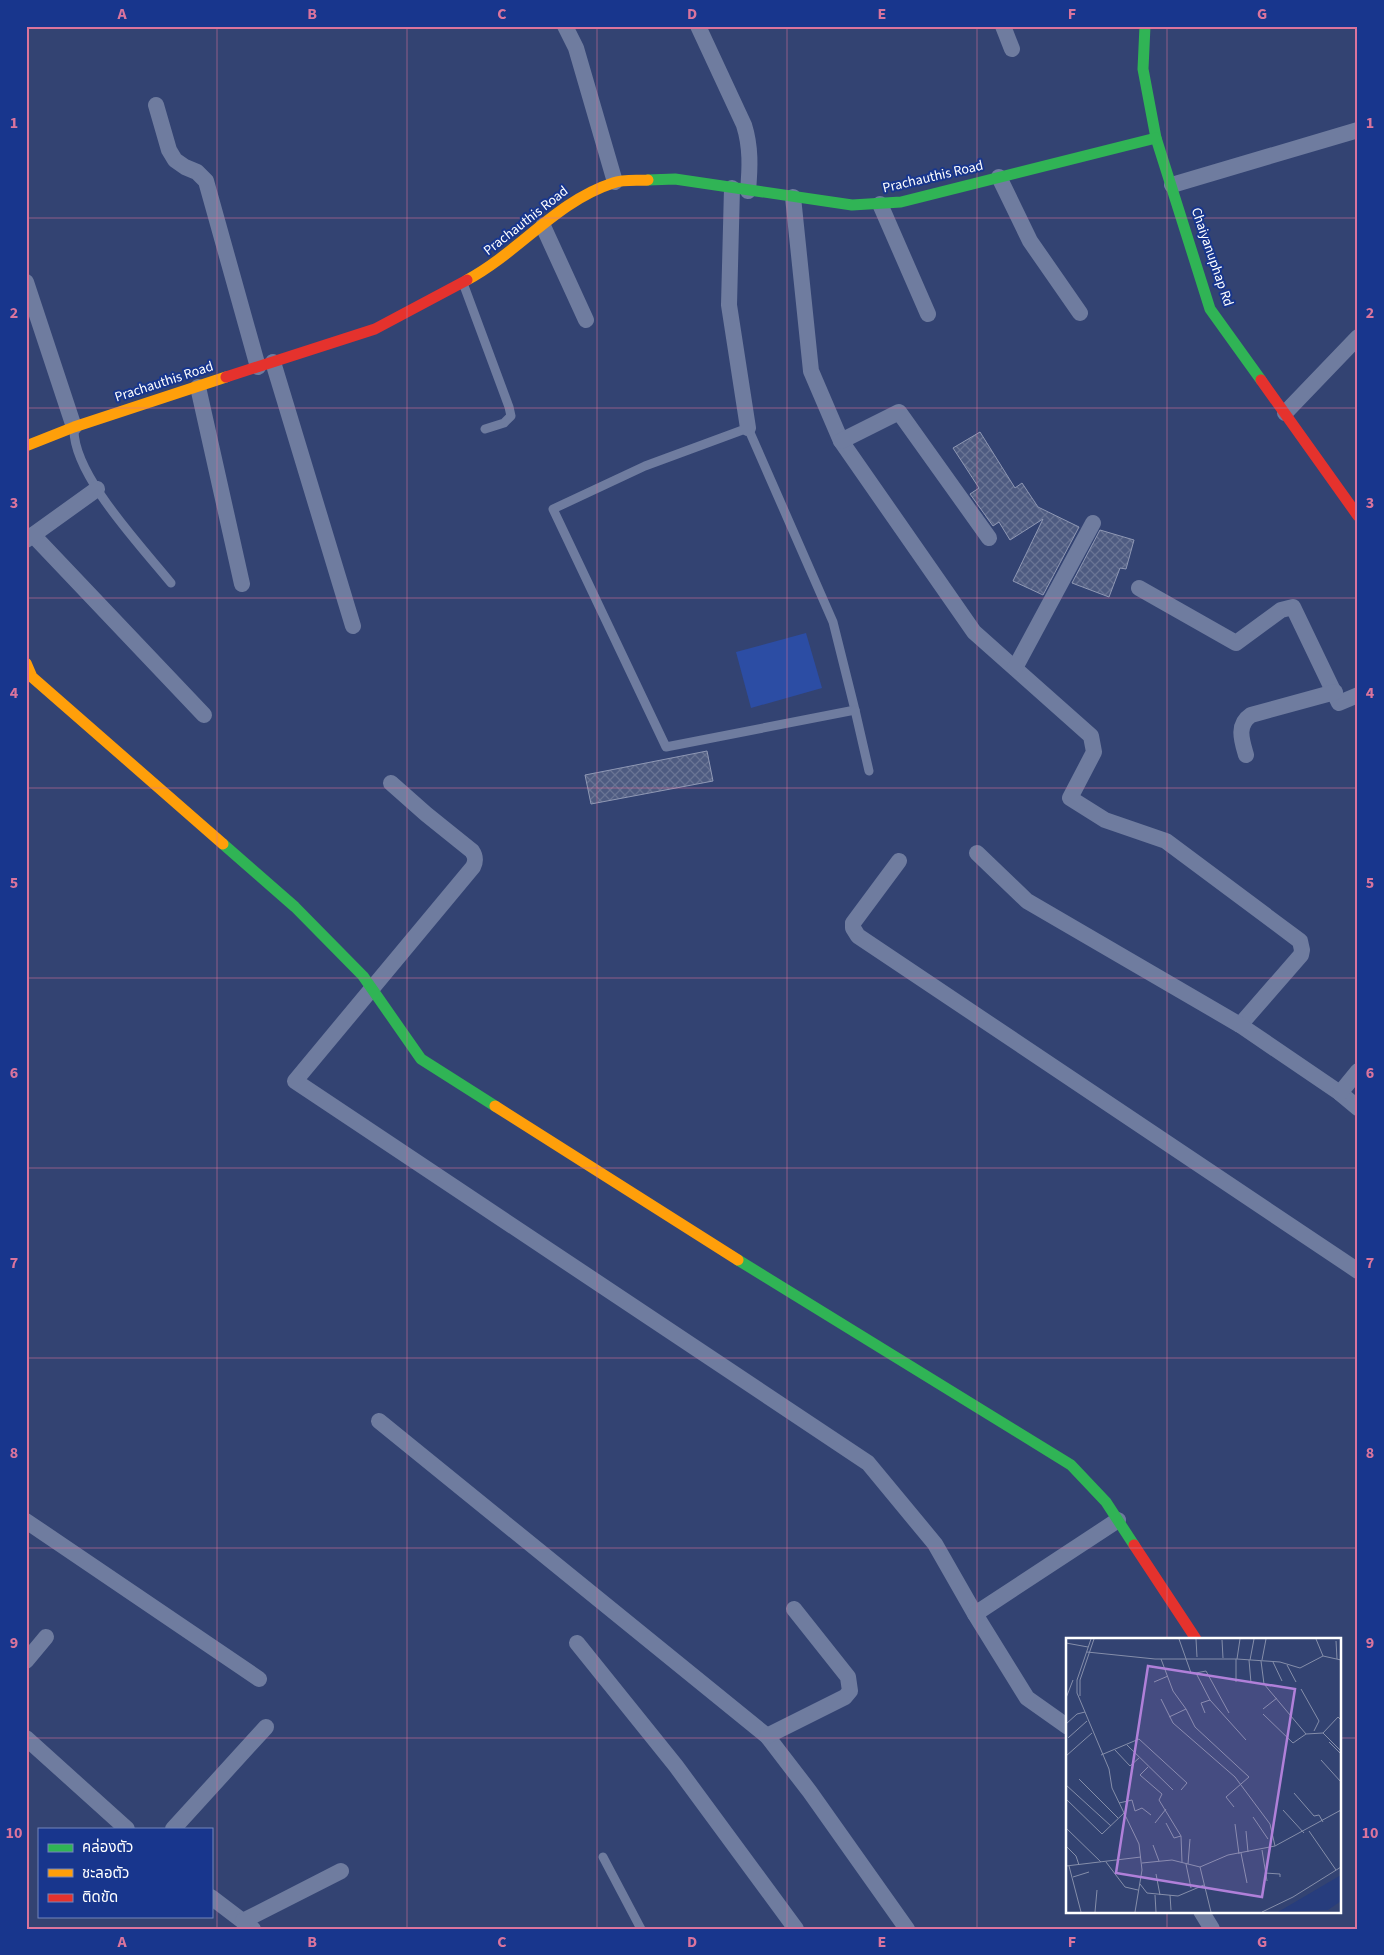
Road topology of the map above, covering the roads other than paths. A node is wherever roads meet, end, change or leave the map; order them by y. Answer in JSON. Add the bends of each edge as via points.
{"nodes":[{"id":1,"x":565,"y":26,"type":"edge"},
{"id":2,"x":698,"y":26,"type":"edge"},
{"id":3,"x":1003,"y":26,"type":"edge"},
{"id":4,"x":1144,"y":26,"type":"edge"},
{"id":5,"x":1012,"y":49,"type":"dead end"},
{"id":6,"x":156,"y":105,"type":"dead end"},
{"id":7,"x":1358,"y":130,"type":"edge"},
{"id":8,"x":1156,"y":138,"type":"junction"},
{"id":9,"x":999,"y":178,"type":"junction"},
{"id":10,"x":615,"y":182,"type":"junction"},
{"id":11,"x":1172,"y":184,"type":"junction"},
{"id":12,"x":740,"y":189,"type":"junction"},
{"id":13,"x":793,"y":197,"type":"junction"},
{"id":14,"x":880,"y":204,"type":"junction"},
{"id":15,"x":542,"y":226,"type":"junction"},
{"id":16,"x":26,"y":282,"type":"edge"},
{"id":17,"x":463,"y":282,"type":"junction"},
{"id":18,"x":1080,"y":313,"type":"dead end"},
{"id":19,"x":928,"y":314,"type":"dead end"},
{"id":20,"x":586,"y":320,"type":"dead end"},
{"id":21,"x":1358,"y":337,"type":"edge"},
{"id":22,"x":266,"y":365,"type":"junction"},
{"id":23,"x":198,"y":387,"type":"junction"},
{"id":24,"x":1285,"y":413,"type":"junction"},
{"id":25,"x":74,"y":427,"type":"junction"},
{"id":26,"x":748,"y":428,"type":"junction"},
{"id":27,"x":485,"y":429,"type":"dead end"},
{"id":28,"x":841,"y":441,"type":"junction"},
{"id":29,"x":26,"y":446,"type":"edge"},
{"id":30,"x":97,"y":489,"type":"junction"},
{"id":31,"x":1358,"y":516,"type":"edge"},
{"id":32,"x":1093,"y":523,"type":"dead end"},
{"id":33,"x":29,"y":538,"type":"edge"},
{"id":34,"x":989,"y":538,"type":"dead end"},
{"id":35,"x":171,"y":583,"type":"dead end"},
{"id":36,"x":242,"y":584,"type":"dead end"},
{"id":37,"x":1139,"y":588,"type":"dead end"},
{"id":38,"x":353,"y":626,"type":"dead end"},
{"id":39,"x":26,"y":663,"type":"edge"},
{"id":40,"x":1015,"y":668,"type":"junction"},
{"id":41,"x":1335,"y":692,"type":"junction"},
{"id":42,"x":1358,"y":695,"type":"edge"},
{"id":43,"x":855,"y":710,"type":"junction"},
{"id":44,"x":204,"y":715,"type":"dead end"},
{"id":45,"x":1246,"y":755,"type":"dead end"},
{"id":46,"x":869,"y":771,"type":"dead end"},
{"id":47,"x":391,"y":783,"type":"dead end"},
{"id":48,"x":977,"y":852,"type":"dead end"},
{"id":49,"x":899,"y":861,"type":"dead end"},
{"id":50,"x":372,"y":987,"type":"junction"},
{"id":51,"x":1240,"y":1025,"type":"junction"},
{"id":52,"x":1358,"y":1070,"type":"edge"},
{"id":53,"x":1340,"y":1093,"type":"junction"},
{"id":54,"x":1358,"y":1108,"type":"edge"},
{"id":55,"x":1358,"y":1271,"type":"edge"},
{"id":56,"x":379,"y":1421,"type":"dead end"},
{"id":57,"x":1118,"y":1520,"type":"junction"},
{"id":58,"x":26,"y":1521,"type":"edge"},
{"id":59,"x":794,"y":1609,"type":"dead end"},
{"id":60,"x":975,"y":1614,"type":"junction"},
{"id":61,"x":46,"y":1637,"type":"dead end"},
{"id":62,"x":1195,"y":1638,"type":"edge"},
{"id":63,"x":577,"y":1643,"type":"dead end"},
{"id":64,"x":26,"y":1661,"type":"edge"},
{"id":65,"x":259,"y":1678,"type":"dead end"},
{"id":66,"x":1066,"y":1726,"type":"edge"},
{"id":67,"x":266,"y":1727,"type":"dead end"},
{"id":68,"x":767,"y":1736,"type":"junction"},
{"id":69,"x":26,"y":1738,"type":"edge"},
{"id":70,"x":126,"y":1828,"type":"edge"},
{"id":71,"x":174,"y":1828,"type":"edge"},
{"id":72,"x":603,"y":1857,"type":"dead end"},
{"id":73,"x":341,"y":1871,"type":"dead end"},
{"id":74,"x":212,"y":1898,"type":"edge"},
{"id":75,"x":1202,"y":1912,"type":"edge"},
{"id":76,"x":248,"y":1925,"type":"edge"},
{"id":77,"x":641,"y":1929,"type":"edge"},
{"id":78,"x":796,"y":1929,"type":"edge"},
{"id":79,"x":907,"y":1929,"type":"edge"},
{"id":80,"x":1212,"y":1929,"type":"edge"}],
"edges":[{"from":1,"to":10,"type":"street","via":[[576,48]]},
{"from":2,"to":12,"type":"street","via":[[748,139],[750,157]]},
{"from":3,"to":5,"type":"street"},
{"from":4,"to":8,"type":"street","name":"Chaiyanuphap Rd","via":[[1143,69]]},
{"from":6,"to":22,"type":"street","via":[[175,160],[206,181]]},
{"from":7,"to":11,"type":"street"},
{"from":8,"to":9,"type":"street","name":"Prachauthis Road"},
{"from":8,"to":11,"type":"street","name":"Chaiyanuphap Rd"},
{"from":9,"to":14,"type":"street","name":"Prachauthis Road","via":[[901,202]]},
{"from":9,"to":18,"type":"street","via":[[1030,241]]},
{"from":10,"to":12,"type":"street","name":"Prachauthis Road","via":[[675,179]]},
{"from":10,"to":15,"type":"street","name":"Prachauthis Road","via":[[578,198]]},
{"from":11,"to":24,"type":"street","name":"Chaiyanuphap Rd","via":[[1210,309]]},
{"from":12,"to":13,"type":"street","name":"Prachauthis Road"},
{"from":12,"to":26,"type":"street","via":[[729,305]]},
{"from":13,"to":14,"type":"street","name":"Prachauthis Road","via":[[852,205]]},
{"from":13,"to":28,"type":"street","via":[[811,371]]},
{"from":14,"to":19,"type":"street"},
{"from":15,"to":17,"type":"street","name":"Prachauthis Road","via":[[489,268]]},
{"from":15,"to":20,"type":"street"},
{"from":16,"to":25,"type":"street"},
{"from":17,"to":22,"type":"street","name":"Prachauthis Road","via":[[375,329]]},
{"from":17,"to":27,"type":"lane","via":[[511,416],[504,423]]},
{"from":21,"to":24,"type":"street"},
{"from":22,"to":23,"type":"street","name":"Prachauthis Road"},
{"from":22,"to":38,"type":"street"},
{"from":23,"to":25,"type":"street","name":"Prachauthis Road"},
{"from":23,"to":36,"type":"street"},
{"from":24,"to":31,"type":"street","name":"Chaiyanuphap Rd"},
{"from":25,"to":29,"type":"street","name":"Prachauthis Road"},
{"from":25,"to":30,"type":"lane","via":[[80,460]]},
{"from":26,"to":43,"type":"lane","via":[[833,622]]},
{"from":26,"to":43,"type":"lane","via":[[645,466],[553,509],[666,748]]},
{"from":28,"to":34,"type":"street","via":[[899,412]]},
{"from":28,"to":40,"type":"street","via":[[974,632]]},
{"from":30,"to":33,"type":"street"},
{"from":30,"to":35,"type":"lane"},
{"from":32,"to":40,"type":"street"},
{"from":33,"to":44,"type":"street"},
{"from":37,"to":41,"type":"street","via":[[1236,643],[1281,610],[1293,607]]},
{"from":39,"to":50,"type":"street","via":[[32,677],[295,907]]},
{"from":40,"to":51,"type":"street","via":[[1091,736],[1094,752],[1070,798],[1105,820],[1166,841],[1300,941],[1301,955]]},
{"from":41,"to":42,"type":"street","via":[[1339,703]]},
{"from":41,"to":45,"type":"street","via":[[1245,719],[1242,738]]},
{"from":43,"to":46,"type":"lane"},
{"from":47,"to":50,"type":"street","via":[[472,851],[475,862]]},
{"from":48,"to":51,"type":"street","via":[[1027,902]]},
{"from":49,"to":55,"type":"street","via":[[853,923],[858,936]]},
{"from":50,"to":57,"type":"street","via":[[421,1059],[731,1256],[1071,1465],[1106,1502]]},
{"from":50,"to":60,"type":"street","via":[[295,1080],[868,1462],[935,1544]]},
{"from":51,"to":53,"type":"street"},
{"from":52,"to":53,"type":"street"},
{"from":53,"to":54,"type":"street"},
{"from":56,"to":68,"type":"street"},
{"from":57,"to":60,"type":"street"},
{"from":57,"to":62,"type":"street"},
{"from":58,"to":65,"type":"street"},
{"from":59,"to":68,"type":"street","via":[[848,1677],[850,1691],[845,1697]]},
{"from":60,"to":66,"type":"street","via":[[1027,1698]]},
{"from":61,"to":64,"type":"street"},
{"from":63,"to":78,"type":"street","via":[[676,1766]]},
{"from":67,"to":71,"type":"street"},
{"from":68,"to":79,"type":"street"},
{"from":69,"to":70,"type":"street"},
{"from":72,"to":77,"type":"lane"},
{"from":73,"to":76,"type":"street"},
{"from":74,"to":76,"type":"street"},
{"from":75,"to":80,"type":"street"}]}
